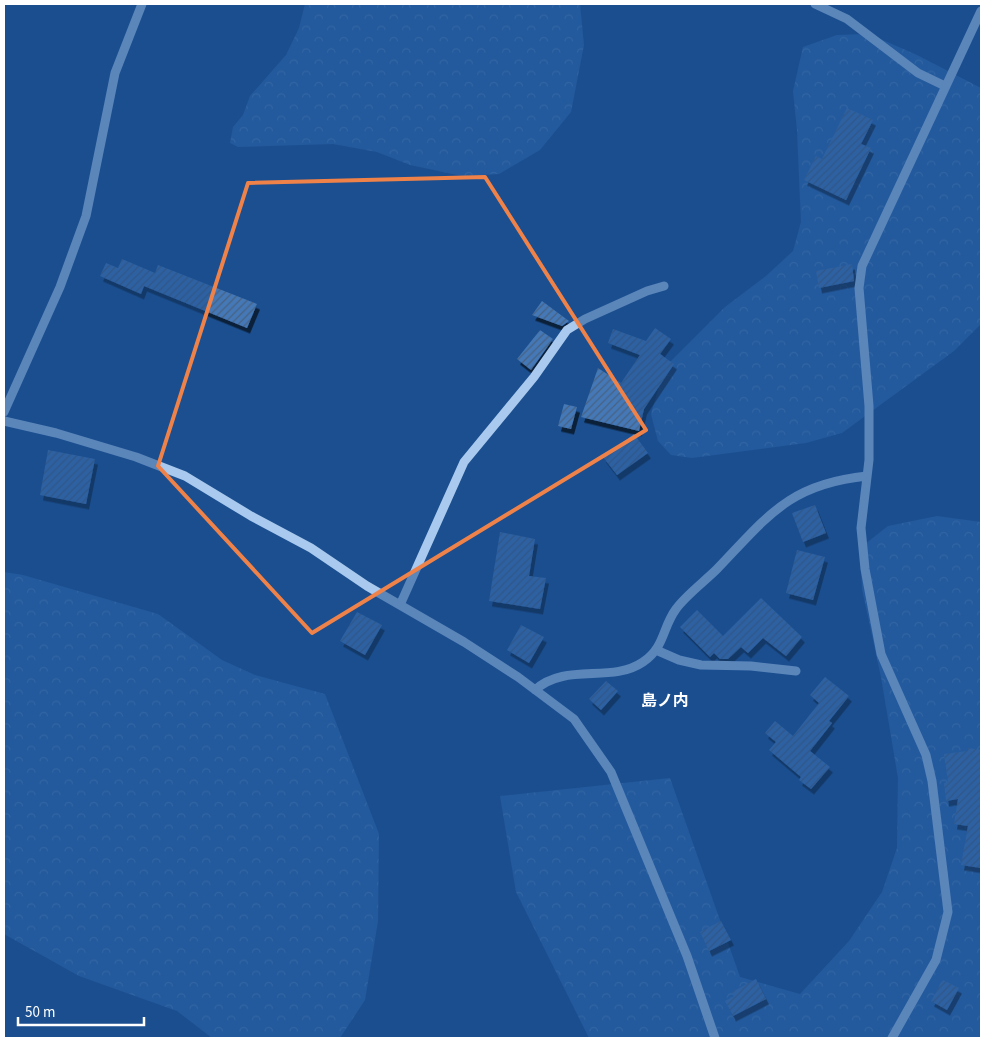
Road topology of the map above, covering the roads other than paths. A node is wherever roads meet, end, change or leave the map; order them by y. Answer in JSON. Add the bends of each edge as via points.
{"nodes":[{"id":1,"x":142,"y":4,"type":"edge"},
{"id":2,"x":815,"y":4,"type":"edge"},
{"id":3,"x":981,"y":11,"type":"edge"},
{"id":4,"x":945,"y":86,"type":"junction"},
{"id":5,"x":664,"y":286,"type":"dead end"},
{"id":6,"x":4,"y":412,"type":"edge"},
{"id":7,"x":4,"y":421,"type":"edge"},
{"id":8,"x":867,"y":476,"type":"junction"},
{"id":9,"x":400,"y":605,"type":"junction"},
{"id":10,"x":656,"y":650,"type":"junction"},
{"id":11,"x":796,"y":671,"type":"dead end"},
{"id":12,"x":535,"y":690,"type":"junction"},
{"id":13,"x":715,"y":1038,"type":"edge"},
{"id":14,"x":892,"y":1038,"type":"edge"}],
"edges":[{"from":1,"to":6,"type":"street","via":[[115,73],[86,216],[60,287]]},
{"from":2,"to":4,"type":"street","via":[[847,18],[918,73]]},
{"from":3,"to":4,"type":"street"},
{"from":4,"to":8,"type":"street","via":[[862,266],[859,288],[869,406]]},
{"from":5,"to":9,"type":"street","via":[[585,319],[567,330],[534,377],[464,462]]},
{"from":7,"to":9,"type":"street","via":[[136,457],[185,476],[311,548]]},
{"from":8,"to":10,"type":"street","via":[[838,479],[812,487],[764,519],[676,608]]},
{"from":8,"to":14,"type":"street","via":[[861,528],[873,617],[881,654],[926,755],[948,912],[936,960]]},
{"from":9,"to":12,"type":"street","via":[[464,642]]},
{"from":10,"to":11,"type":"street","via":[[701,665]]},
{"from":10,"to":12,"type":"street","via":[[636,667],[617,672],[556,677],[546,680]]},
{"from":12,"to":13,"type":"street","via":[[574,719],[611,772],[687,956]]}]}
